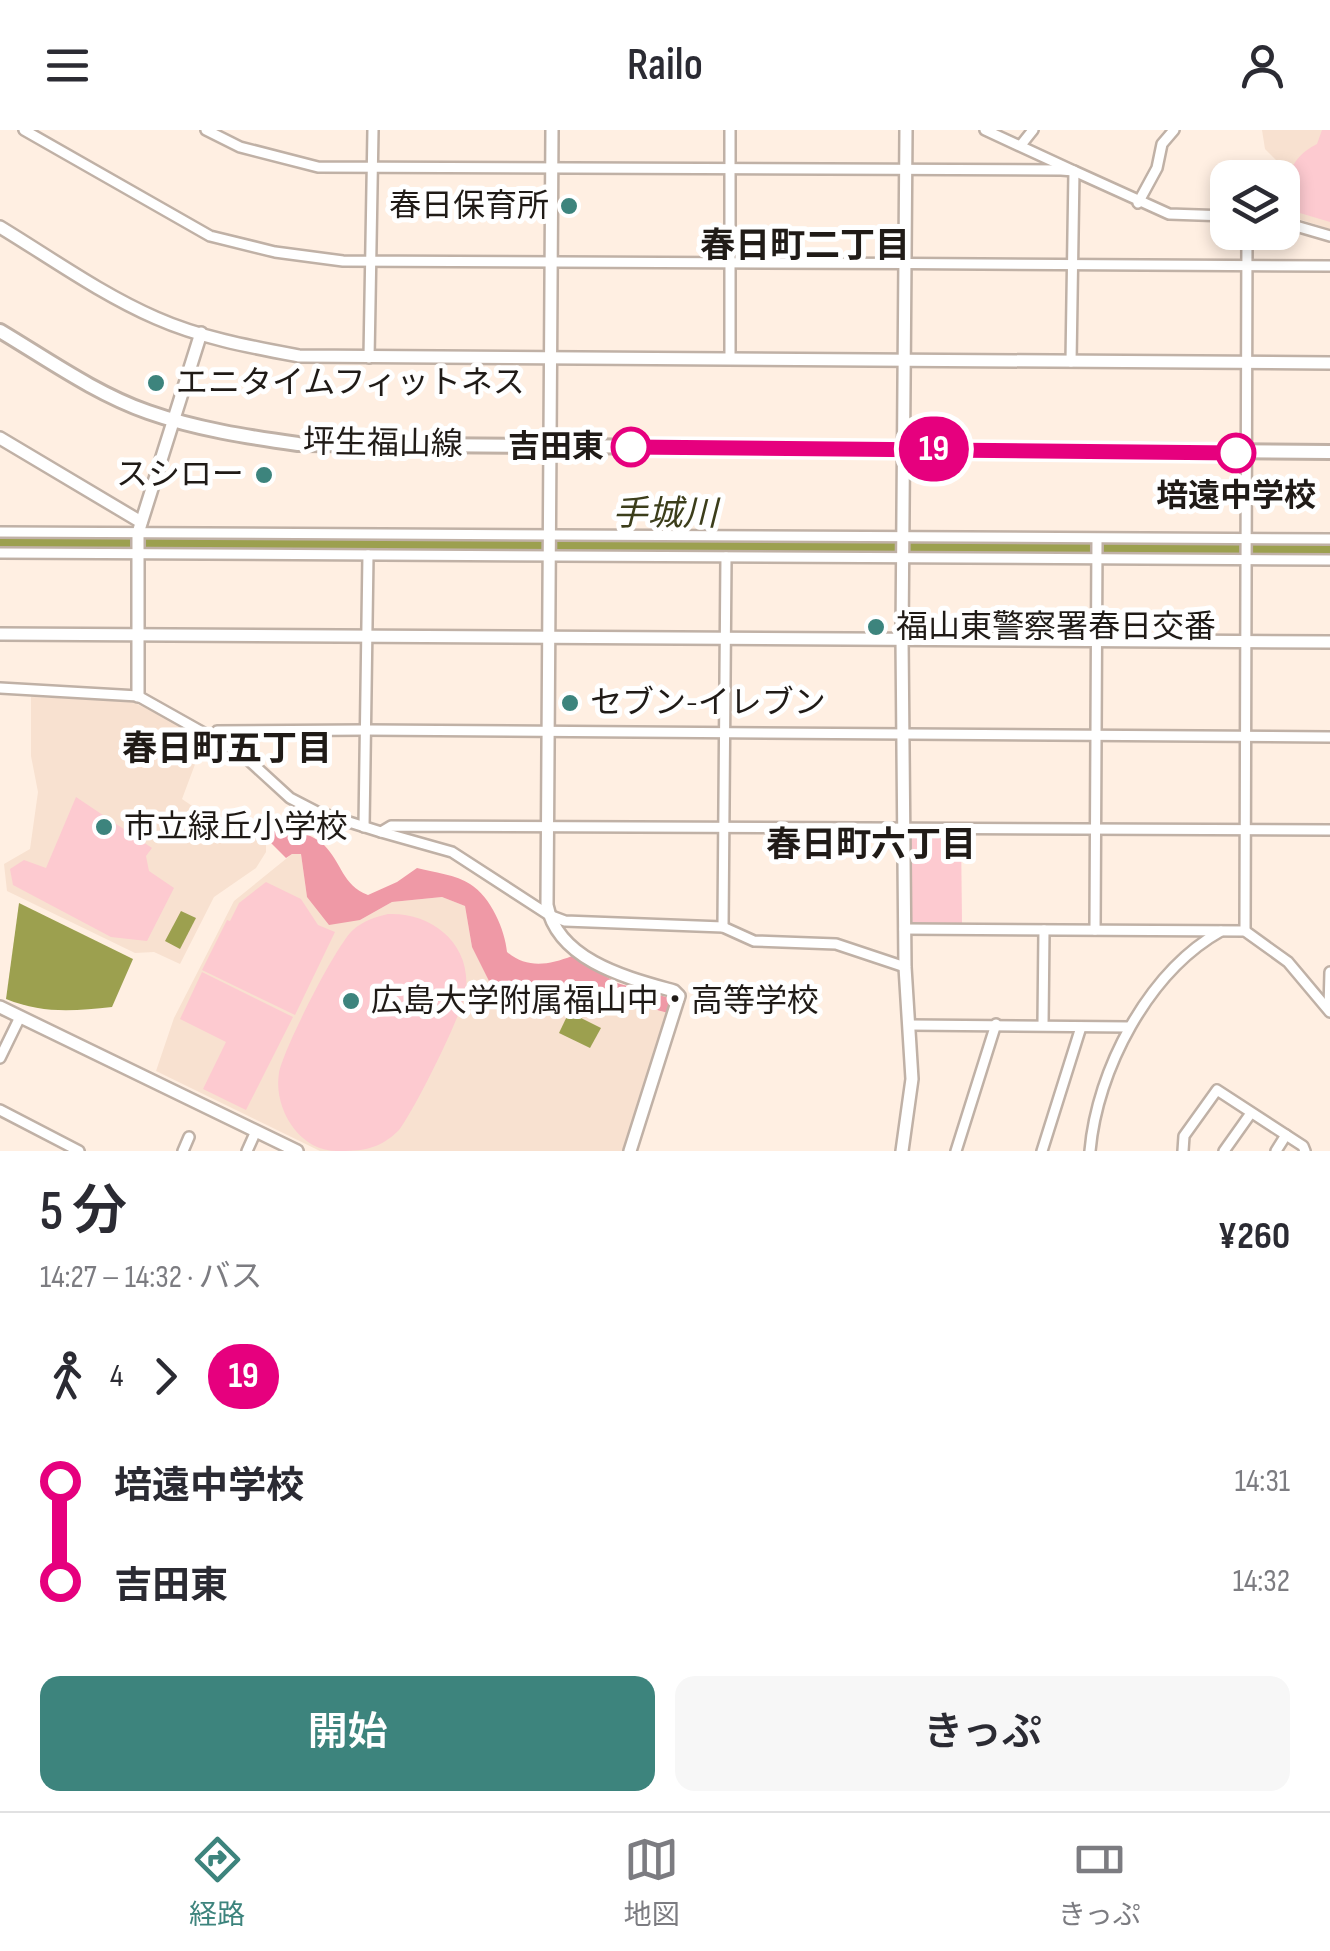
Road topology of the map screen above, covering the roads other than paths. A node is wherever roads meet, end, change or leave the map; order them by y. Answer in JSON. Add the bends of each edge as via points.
{"nodes":[{"id":1,"x":24,"y":130,"type":"edge"},
{"id":2,"x":206,"y":130,"type":"edge"},
{"id":3,"x":373,"y":130,"type":"edge"},
{"id":4,"x":552,"y":130,"type":"edge"},
{"id":5,"x":730,"y":130,"type":"edge"},
{"id":6,"x":906,"y":130,"type":"edge"},
{"id":7,"x":986,"y":130,"type":"edge"},
{"id":8,"x":1012,"y":130,"type":"edge"},
{"id":9,"x":1033,"y":130,"type":"edge"},
{"id":10,"x":1174,"y":130,"type":"edge"},
{"id":11,"x":1018,"y":144,"type":"junction"},
{"id":12,"x":372,"y":167,"type":"junction"},
{"id":13,"x":550,"y":167,"type":"junction"},
{"id":14,"x":730,"y":168,"type":"junction"},
{"id":15,"x":906,"y":168,"type":"junction"},
{"id":16,"x":1074,"y":171,"type":"junction"},
{"id":17,"x":1138,"y":203,"type":"junction"},
{"id":18,"x":1210,"y":215,"type":"edge"},
{"id":19,"x":0,"y":227,"type":"edge"},
{"id":20,"x":1300,"y":227,"type":"edge"},
{"id":21,"x":1330,"y":236,"type":"edge"},
{"id":22,"x":1247,"y":250,"type":"edge"},
{"id":23,"x":551,"y":259,"type":"junction"},
{"id":24,"x":369,"y":260,"type":"junction"},
{"id":25,"x":730,"y":262,"type":"junction"},
{"id":26,"x":906,"y":264,"type":"junction"},
{"id":27,"x":1073,"y":266,"type":"junction"},
{"id":28,"x":1246,"y":266,"type":"junction"},
{"id":29,"x":1330,"y":266,"type":"edge"},
{"id":30,"x":0,"y":331,"type":"edge"},
{"id":31,"x":202,"y":333,"type":"junction"},
{"id":32,"x":550,"y":357,"type":"junction"},
{"id":33,"x":369,"y":358,"type":"junction"},
{"id":34,"x":730,"y":359,"type":"junction"},
{"id":35,"x":906,"y":359,"type":"junction"},
{"id":36,"x":1072,"y":362,"type":"junction"},
{"id":37,"x":1246,"y":362,"type":"junction"},
{"id":38,"x":1330,"y":363,"type":"edge"},
{"id":39,"x":174,"y":419,"type":"junction"},
{"id":40,"x":0,"y":438,"type":"edge"},
{"id":41,"x":549,"y":446,"type":"junction"},
{"id":42,"x":906,"y":449,"type":"junction"},
{"id":43,"x":1330,"y":452,"type":"edge"},
{"id":44,"x":1246,"y":453,"type":"junction"},
{"id":45,"x":0,"y":532,"type":"edge"},
{"id":46,"x":138,"y":538,"type":"junction"},
{"id":47,"x":902,"y":538,"type":"junction"},
{"id":48,"x":1330,"y":539,"type":"edge"},
{"id":49,"x":1097,"y":540,"type":"junction"},
{"id":50,"x":1245,"y":542,"type":"junction"},
{"id":51,"x":550,"y":545,"type":"junction"},
{"id":52,"x":0,"y":553,"type":"edge"},
{"id":53,"x":368,"y":555,"type":"junction"},
{"id":54,"x":902,"y":556,"type":"junction"},
{"id":55,"x":726,"y":557,"type":"junction"},
{"id":56,"x":1097,"y":557,"type":"junction"},
{"id":57,"x":1245,"y":558,"type":"junction"},
{"id":58,"x":1330,"y":560,"type":"edge"},
{"id":59,"x":0,"y":634,"type":"edge"},
{"id":60,"x":138,"y":635,"type":"junction"},
{"id":61,"x":366,"y":635,"type":"junction"},
{"id":62,"x":549,"y":635,"type":"junction"},
{"id":63,"x":725,"y":636,"type":"junction"},
{"id":64,"x":902,"y":638,"type":"junction"},
{"id":65,"x":1096,"y":640,"type":"junction"},
{"id":66,"x":1245,"y":641,"type":"junction"},
{"id":67,"x":1330,"y":642,"type":"edge"},
{"id":68,"x":0,"y":688,"type":"edge"},
{"id":69,"x":138,"y":696,"type":"junction"},
{"id":70,"x":366,"y":730,"type":"junction"},
{"id":71,"x":550,"y":733,"type":"junction"},
{"id":72,"x":725,"y":733,"type":"junction"},
{"id":73,"x":904,"y":734,"type":"junction"},
{"id":74,"x":1096,"y":736,"type":"junction"},
{"id":75,"x":1246,"y":736,"type":"junction"},
{"id":76,"x":1330,"y":737,"type":"edge"},
{"id":77,"x":212,"y":738,"type":"junction"},
{"id":78,"x":550,"y":826,"type":"junction"},
{"id":79,"x":364,"y":827,"type":"junction"},
{"id":80,"x":724,"y":827,"type":"junction"},
{"id":81,"x":904,"y":828,"type":"junction"},
{"id":82,"x":1095,"y":829,"type":"junction"},
{"id":83,"x":1244,"y":829,"type":"junction"},
{"id":84,"x":1330,"y":830,"type":"edge"},
{"id":85,"x":381,"y":832,"type":"junction"},
{"id":86,"x":549,"y":915,"type":"junction"},
{"id":87,"x":723,"y":928,"type":"junction"},
{"id":88,"x":904,"y":929,"type":"junction"},
{"id":89,"x":1044,"y":930,"type":"junction"},
{"id":90,"x":1095,"y":930,"type":"junction"},
{"id":91,"x":1223,"y":930,"type":"junction"},
{"id":92,"x":1245,"y":930,"type":"junction"},
{"id":93,"x":905,"y":967,"type":"junction"},
{"id":94,"x":1330,"y":972,"type":"edge"},
{"id":95,"x":0,"y":1007,"type":"edge"},
{"id":96,"x":1330,"y":1010,"type":"edge"},
{"id":97,"x":20,"y":1016,"type":"junction"},
{"id":98,"x":996,"y":1024,"type":"junction"},
{"id":99,"x":1044,"y":1024,"type":"junction"},
{"id":100,"x":910,"y":1025,"type":"junction"},
{"id":101,"x":1080,"y":1027,"type":"junction"},
{"id":102,"x":1129,"y":1027,"type":"junction"},
{"id":103,"x":0,"y":1058,"type":"edge"},
{"id":104,"x":0,"y":1110,"type":"edge"},
{"id":105,"x":1252,"y":1113,"type":"junction"},
{"id":106,"x":256,"y":1131,"type":"junction"},
{"id":107,"x":1286,"y":1135,"type":"junction"},
{"id":108,"x":189,"y":1137,"type":"dead end"},
{"id":109,"x":79,"y":1151,"type":"edge"},
{"id":110,"x":183,"y":1151,"type":"edge"},
{"id":111,"x":247,"y":1151,"type":"edge"},
{"id":112,"x":297,"y":1151,"type":"edge"},
{"id":113,"x":630,"y":1151,"type":"edge"},
{"id":114,"x":902,"y":1151,"type":"edge"},
{"id":115,"x":956,"y":1151,"type":"edge"},
{"id":116,"x":1042,"y":1151,"type":"edge"},
{"id":117,"x":1090,"y":1151,"type":"edge"},
{"id":118,"x":1184,"y":1151,"type":"edge"},
{"id":119,"x":1224,"y":1151,"type":"edge"},
{"id":120,"x":1276,"y":1151,"type":"edge"},
{"id":121,"x":1305,"y":1151,"type":"edge"}],
"edges":[{"from":1,"to":24,"type":"street","via":[[210,236],[275,252]]},
{"from":2,"to":12,"type":"street","via":[[318,167]]},
{"from":3,"to":12,"type":"street"},
{"from":4,"to":13,"type":"street"},
{"from":5,"to":14,"type":"street"},
{"from":6,"to":15,"type":"street"},
{"from":7,"to":11,"type":"street"},
{"from":8,"to":11,"type":"street"},
{"from":9,"to":11,"type":"street"},
{"from":10,"to":17,"type":"street"},
{"from":11,"to":16,"type":"street"},
{"from":12,"to":13,"type":"street"},
{"from":12,"to":24,"type":"street"},
{"from":13,"to":14,"type":"street"},
{"from":13,"to":23,"type":"street"},
{"from":14,"to":15,"type":"street"},
{"from":14,"to":25,"type":"street"},
{"from":15,"to":16,"type":"street"},
{"from":15,"to":26,"type":"street"},
{"from":16,"to":17,"type":"street"},
{"from":16,"to":27,"type":"street"},
{"from":17,"to":18,"type":"street","via":[[1168,214]]},
{"from":19,"to":31,"type":"street","via":[[126,304]]},
{"from":20,"to":21,"type":"street"},
{"from":22,"to":28,"type":"street"},
{"from":23,"to":24,"type":"street"},
{"from":23,"to":25,"type":"street"},
{"from":23,"to":32,"type":"street"},
{"from":24,"to":33,"type":"street"},
{"from":25,"to":26,"type":"street"},
{"from":25,"to":34,"type":"street"},
{"from":26,"to":27,"type":"street"},
{"from":26,"to":35,"type":"street"},
{"from":27,"to":28,"type":"street"},
{"from":27,"to":36,"type":"street"},
{"from":28,"to":29,"type":"street"},
{"from":28,"to":37,"type":"street"},
{"from":30,"to":39,"type":"main road","name":"坪生福山線","via":[[91,385]]},
{"from":31,"to":33,"type":"street","via":[[299,356]]},
{"from":31,"to":39,"type":"street"},
{"from":32,"to":33,"type":"street"},
{"from":32,"to":34,"type":"street"},
{"from":32,"to":41,"type":"street"},
{"from":34,"to":35,"type":"street"},
{"from":35,"to":36,"type":"street"},
{"from":35,"to":42,"type":"street"},
{"from":36,"to":37,"type":"street"},
{"from":37,"to":38,"type":"street"},
{"from":37,"to":44,"type":"street"},
{"from":39,"to":41,"type":"main road","name":"坪生福山線","via":[[298,444]]},
{"from":39,"to":46,"type":"street"},
{"from":40,"to":46,"type":"street"},
{"from":41,"to":42,"type":"main road","name":"坪生福山線"},
{"from":41,"to":51,"type":"street"},
{"from":42,"to":44,"type":"main road","name":"坪生福山線"},
{"from":42,"to":47,"type":"street"},
{"from":43,"to":44,"type":"main road","name":"坪生福山線"},
{"from":44,"to":50,"type":"street"},
{"from":45,"to":46,"type":"street"},
{"from":46,"to":51,"type":"street"},
{"from":46,"to":52,"type":"street"},
{"from":46,"to":53,"type":"street"},
{"from":46,"to":60,"type":"street"},
{"from":47,"to":49,"type":"street"},
{"from":47,"to":51,"type":"street"},
{"from":47,"to":54,"type":"street"},
{"from":48,"to":50,"type":"street"},
{"from":49,"to":50,"type":"street"},
{"from":49,"to":56,"type":"street"},
{"from":50,"to":57,"type":"street"},
{"from":51,"to":53,"type":"street"},
{"from":51,"to":55,"type":"street"},
{"from":51,"to":62,"type":"street"},
{"from":53,"to":61,"type":"street"},
{"from":54,"to":55,"type":"street"},
{"from":54,"to":56,"type":"street"},
{"from":54,"to":64,"type":"street"},
{"from":55,"to":63,"type":"street"},
{"from":56,"to":57,"type":"street"},
{"from":56,"to":65,"type":"street"},
{"from":57,"to":58,"type":"street"},
{"from":57,"to":66,"type":"street"},
{"from":59,"to":60,"type":"street"},
{"from":60,"to":61,"type":"street"},
{"from":60,"to":69,"type":"street"},
{"from":61,"to":62,"type":"street"},
{"from":61,"to":70,"type":"street"},
{"from":62,"to":63,"type":"street"},
{"from":62,"to":71,"type":"street"},
{"from":63,"to":64,"type":"street"},
{"from":63,"to":72,"type":"street"},
{"from":64,"to":65,"type":"street"},
{"from":64,"to":73,"type":"street"},
{"from":65,"to":66,"type":"street"},
{"from":65,"to":74,"type":"street"},
{"from":66,"to":67,"type":"street"},
{"from":66,"to":75,"type":"street"},
{"from":68,"to":69,"type":"street"},
{"from":69,"to":77,"type":"street"},
{"from":70,"to":71,"type":"street"},
{"from":70,"to":77,"type":"street","via":[[217,730]]},
{"from":70,"to":79,"type":"street"},
{"from":71,"to":72,"type":"street"},
{"from":71,"to":78,"type":"street"},
{"from":72,"to":73,"type":"street"},
{"from":72,"to":80,"type":"street"},
{"from":73,"to":74,"type":"street"},
{"from":73,"to":81,"type":"street"},
{"from":74,"to":75,"type":"street"},
{"from":74,"to":82,"type":"street"},
{"from":75,"to":76,"type":"street"},
{"from":75,"to":83,"type":"street"},
{"from":77,"to":79,"type":"street","via":[[255,764],[290,798]]},
{"from":78,"to":80,"type":"street"},
{"from":78,"to":85,"type":"street","via":[[391,826]]},
{"from":78,"to":86,"type":"street"},
{"from":79,"to":85,"type":"street"},
{"from":80,"to":81,"type":"street"},
{"from":80,"to":87,"type":"street"},
{"from":81,"to":82,"type":"street"},
{"from":81,"to":88,"type":"street"},
{"from":82,"to":83,"type":"street"},
{"from":82,"to":90,"type":"street"},
{"from":83,"to":84,"type":"street"},
{"from":83,"to":92,"type":"street"},
{"from":85,"to":86,"type":"street","via":[[452,852]]},
{"from":86,"to":87,"type":"street","via":[[588,924]]},
{"from":86,"to":113,"type":"street","via":[[584,957],[679,996]]},
{"from":87,"to":93,"type":"street","via":[[754,941],[836,944]]},
{"from":88,"to":89,"type":"street"},
{"from":88,"to":93,"type":"street"},
{"from":89,"to":90,"type":"street"},
{"from":89,"to":99,"type":"street"},
{"from":90,"to":91,"type":"street"},
{"from":91,"to":92,"type":"street"},
{"from":91,"to":102,"type":"street","via":[[1177,966]]},
{"from":92,"to":96,"type":"street","via":[[1274,948]]},
{"from":93,"to":100,"type":"street"},
{"from":94,"to":96,"type":"street"},
{"from":95,"to":97,"type":"street"},
{"from":97,"to":103,"type":"street"},
{"from":97,"to":106,"type":"street"},
{"from":98,"to":99,"type":"street"},
{"from":98,"to":100,"type":"street"},
{"from":98,"to":115,"type":"street"},
{"from":99,"to":101,"type":"street"},
{"from":100,"to":114,"type":"street","via":[[912,1079]]},
{"from":101,"to":102,"type":"street"},
{"from":101,"to":116,"type":"street"},
{"from":102,"to":117,"type":"street","via":[[1093,1114]]},
{"from":104,"to":109,"type":"street"},
{"from":105,"to":107,"type":"street"},
{"from":105,"to":118,"type":"street","via":[[1218,1090],[1184,1136]]},
{"from":105,"to":119,"type":"street"},
{"from":106,"to":111,"type":"street"},
{"from":106,"to":112,"type":"street"},
{"from":107,"to":120,"type":"street"},
{"from":107,"to":121,"type":"street"},
{"from":108,"to":110,"type":"street"}]}
